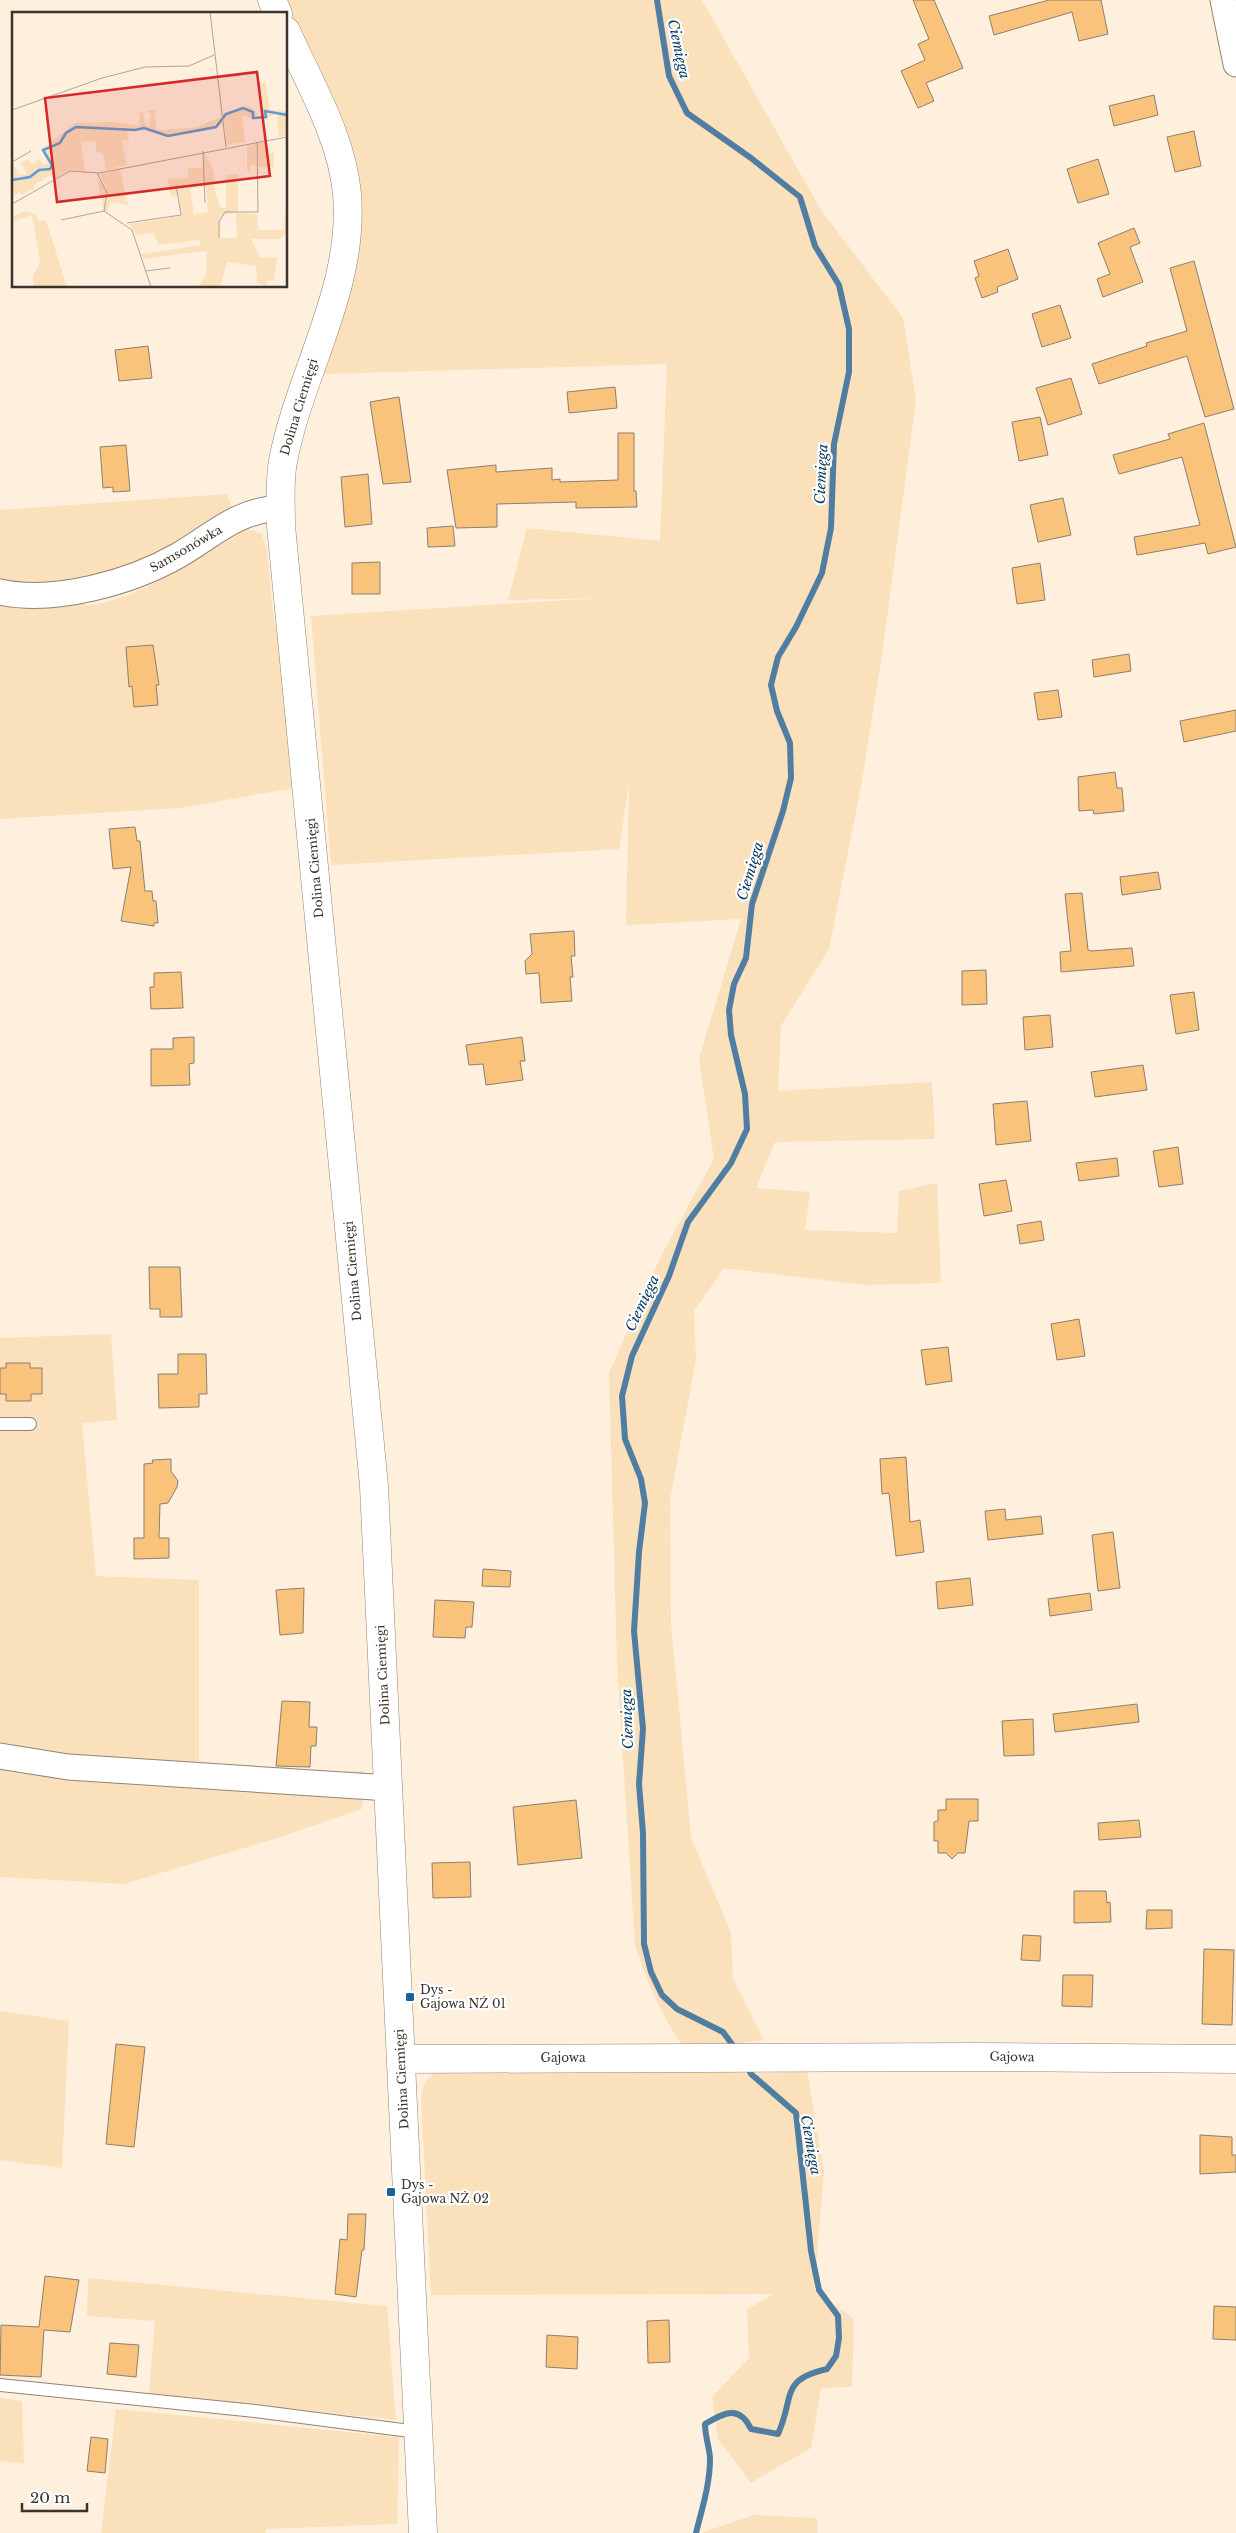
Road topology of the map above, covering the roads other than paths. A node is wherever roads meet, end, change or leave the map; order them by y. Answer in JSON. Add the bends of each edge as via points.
{"nodes":[{"id":1,"x":272,"y":0,"type":"edge"},
{"id":2,"x":1223,"y":0,"type":"edge"},
{"id":3,"x":277,"y":12,"type":"edge"},
{"id":4,"x":288,"y":35,"type":"edge"},
{"id":5,"x":1236,"y":64,"type":"edge"},
{"id":6,"x":281,"y":508,"type":"junction"},
{"id":7,"x":0,"y":592,"type":"edge"},
{"id":8,"x":0,"y":1424,"type":"edge"},
{"id":9,"x":30,"y":1424,"type":"dead end"},
{"id":10,"x":0,"y":1756,"type":"edge"},
{"id":11,"x":389,"y":1788,"type":"junction"},
{"id":12,"x":401,"y":2059,"type":"junction"},
{"id":13,"x":1236,"y":2059,"type":"edge"},
{"id":14,"x":0,"y":2385,"type":"edge"},
{"id":15,"x":418,"y":2432,"type":"junction"},
{"id":16,"x":423,"y":2533,"type":"edge"}],
"edges":[{"from":1,"to":3,"type":"street"},
{"from":2,"to":5,"type":"street"},
{"from":4,"to":6,"type":"street","name":"Dolina Ciemięgi","via":[[328,124],[342,168],[347,206],[346,238],[338,284],[283,461]]},
{"from":6,"to":7,"type":"street","name":"Samsonówka","via":[[247,513],[179,555],[122,580],[94,588],[46,594]]},
{"from":6,"to":11,"type":"street","name":"Dolina Ciemięgi","via":[[374,1486]]},
{"from":8,"to":9,"type":"lane"},
{"from":10,"to":11,"type":"street","via":[[77,1768]]},
{"from":11,"to":12,"type":"street","name":"Dolina Ciemięgi"},
{"from":12,"to":13,"type":"street","name":"Gajowa"},
{"from":12,"to":15,"type":"street","name":"Dolina Ciemięgi","via":[[405,2266]]},
{"from":14,"to":15,"type":"lane","via":[[255,2411]]},
{"from":15,"to":16,"type":"street","name":"Dolina Ciemięgi"}]}
